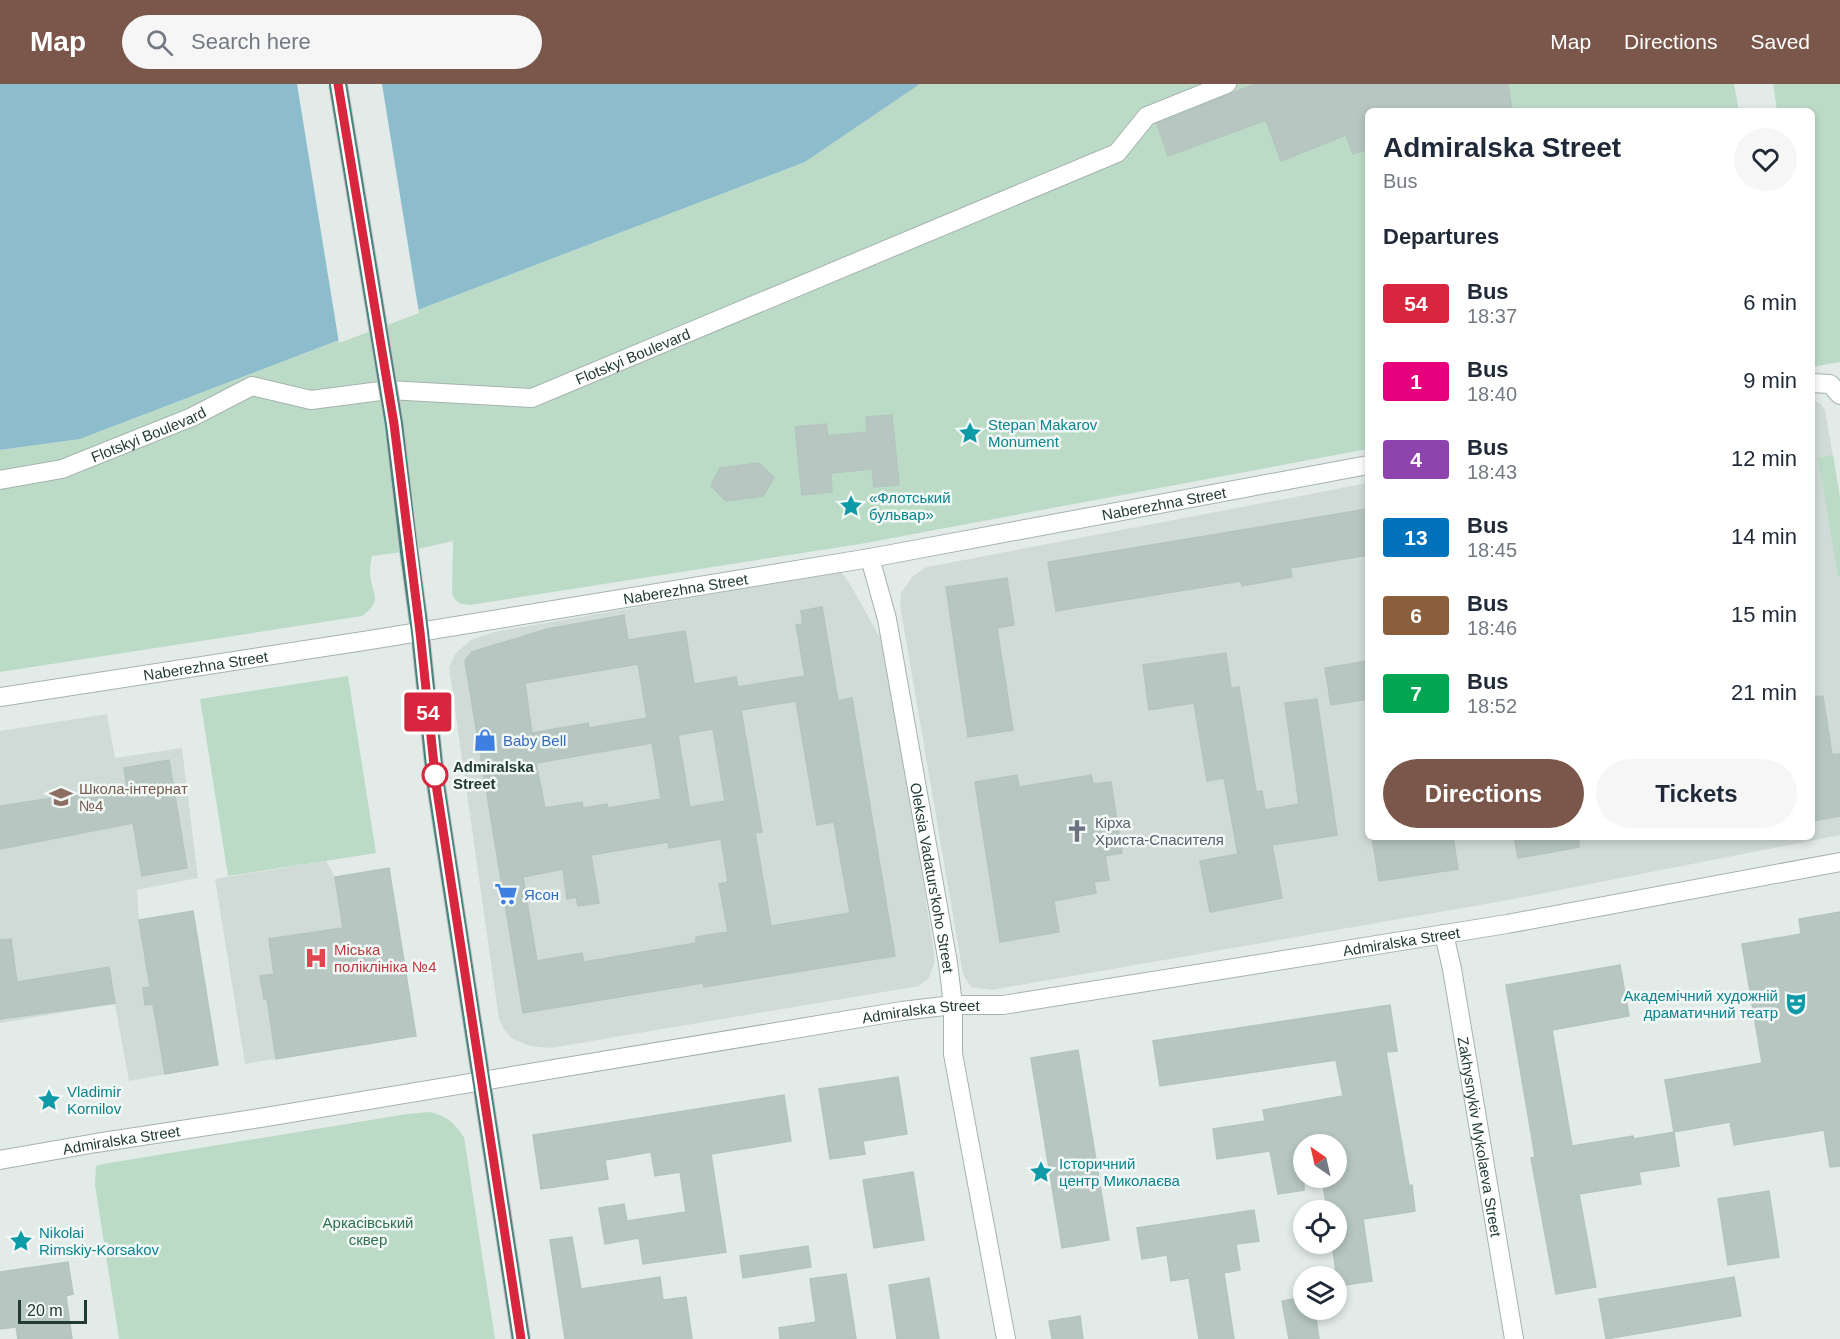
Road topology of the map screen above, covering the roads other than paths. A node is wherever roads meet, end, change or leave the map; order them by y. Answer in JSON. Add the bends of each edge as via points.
{"nodes":[{"id":1,"x":338,"y":84,"type":"edge"},
{"id":2,"x":1227,"y":84,"type":"edge"},
{"id":3,"x":1815,"y":384,"type":"edge"},
{"id":4,"x":1835,"y":389,"type":"edge"},
{"id":5,"x":1365,"y":466,"type":"edge"},
{"id":6,"x":0,"y":480,"type":"edge"},
{"id":7,"x":870,"y":558,"type":"junction"},
{"id":8,"x":420,"y":632,"type":"junction"},
{"id":9,"x":0,"y":697,"type":"edge"},
{"id":10,"x":1840,"y":862,"type":"edge"},
{"id":11,"x":1444,"y":934,"type":"junction"},
{"id":12,"x":953,"y":1005,"type":"junction"},
{"id":13,"x":480,"y":1080,"type":"junction"},
{"id":14,"x":0,"y":1160,"type":"edge"},
{"id":15,"x":521,"y":1339,"type":"edge"},
{"id":16,"x":1006,"y":1339,"type":"edge"},
{"id":17,"x":1514,"y":1339,"type":"edge"}],
"edges":[{"from":1,"to":8,"type":"highway","bridge":true,"via":[[394,424]]},
{"from":2,"to":6,"type":"street","name":"Flotskyi Boulevard","via":[[1147,116],[1117,153],[532,398],[388,390],[311,400],[252,386],[192,417],[62,469]]},
{"from":3,"to":4,"type":"street"},
{"from":5,"to":7,"type":"street","name":"Naberezhna Street"},
{"from":7,"to":8,"type":"street","name":"Naberezhna Street"},
{"from":7,"to":12,"type":"street","name":"Oleksia Vadaturs'koho Street","via":[[887,619]]},
{"from":8,"to":9,"type":"street","name":"Naberezhna Street"},
{"from":8,"to":13,"type":"highway","via":[[436,784]]},
{"from":10,"to":11,"type":"street","name":"Admiralska Street"},
{"from":11,"to":12,"type":"street","name":"Admiralska Street","via":[[1002,1005]]},
{"from":11,"to":17,"type":"street","name":"Zakhysnykiv Mykolaeva Street"},
{"from":12,"to":13,"type":"street","name":"Admiralska Street"},
{"from":12,"to":16,"type":"street","name":"Oleksia Vadaturs'koho Street","via":[[953,1054]]},
{"from":13,"to":14,"type":"street","name":"Admiralska Street"},
{"from":13,"to":15,"type":"highway"}]}
